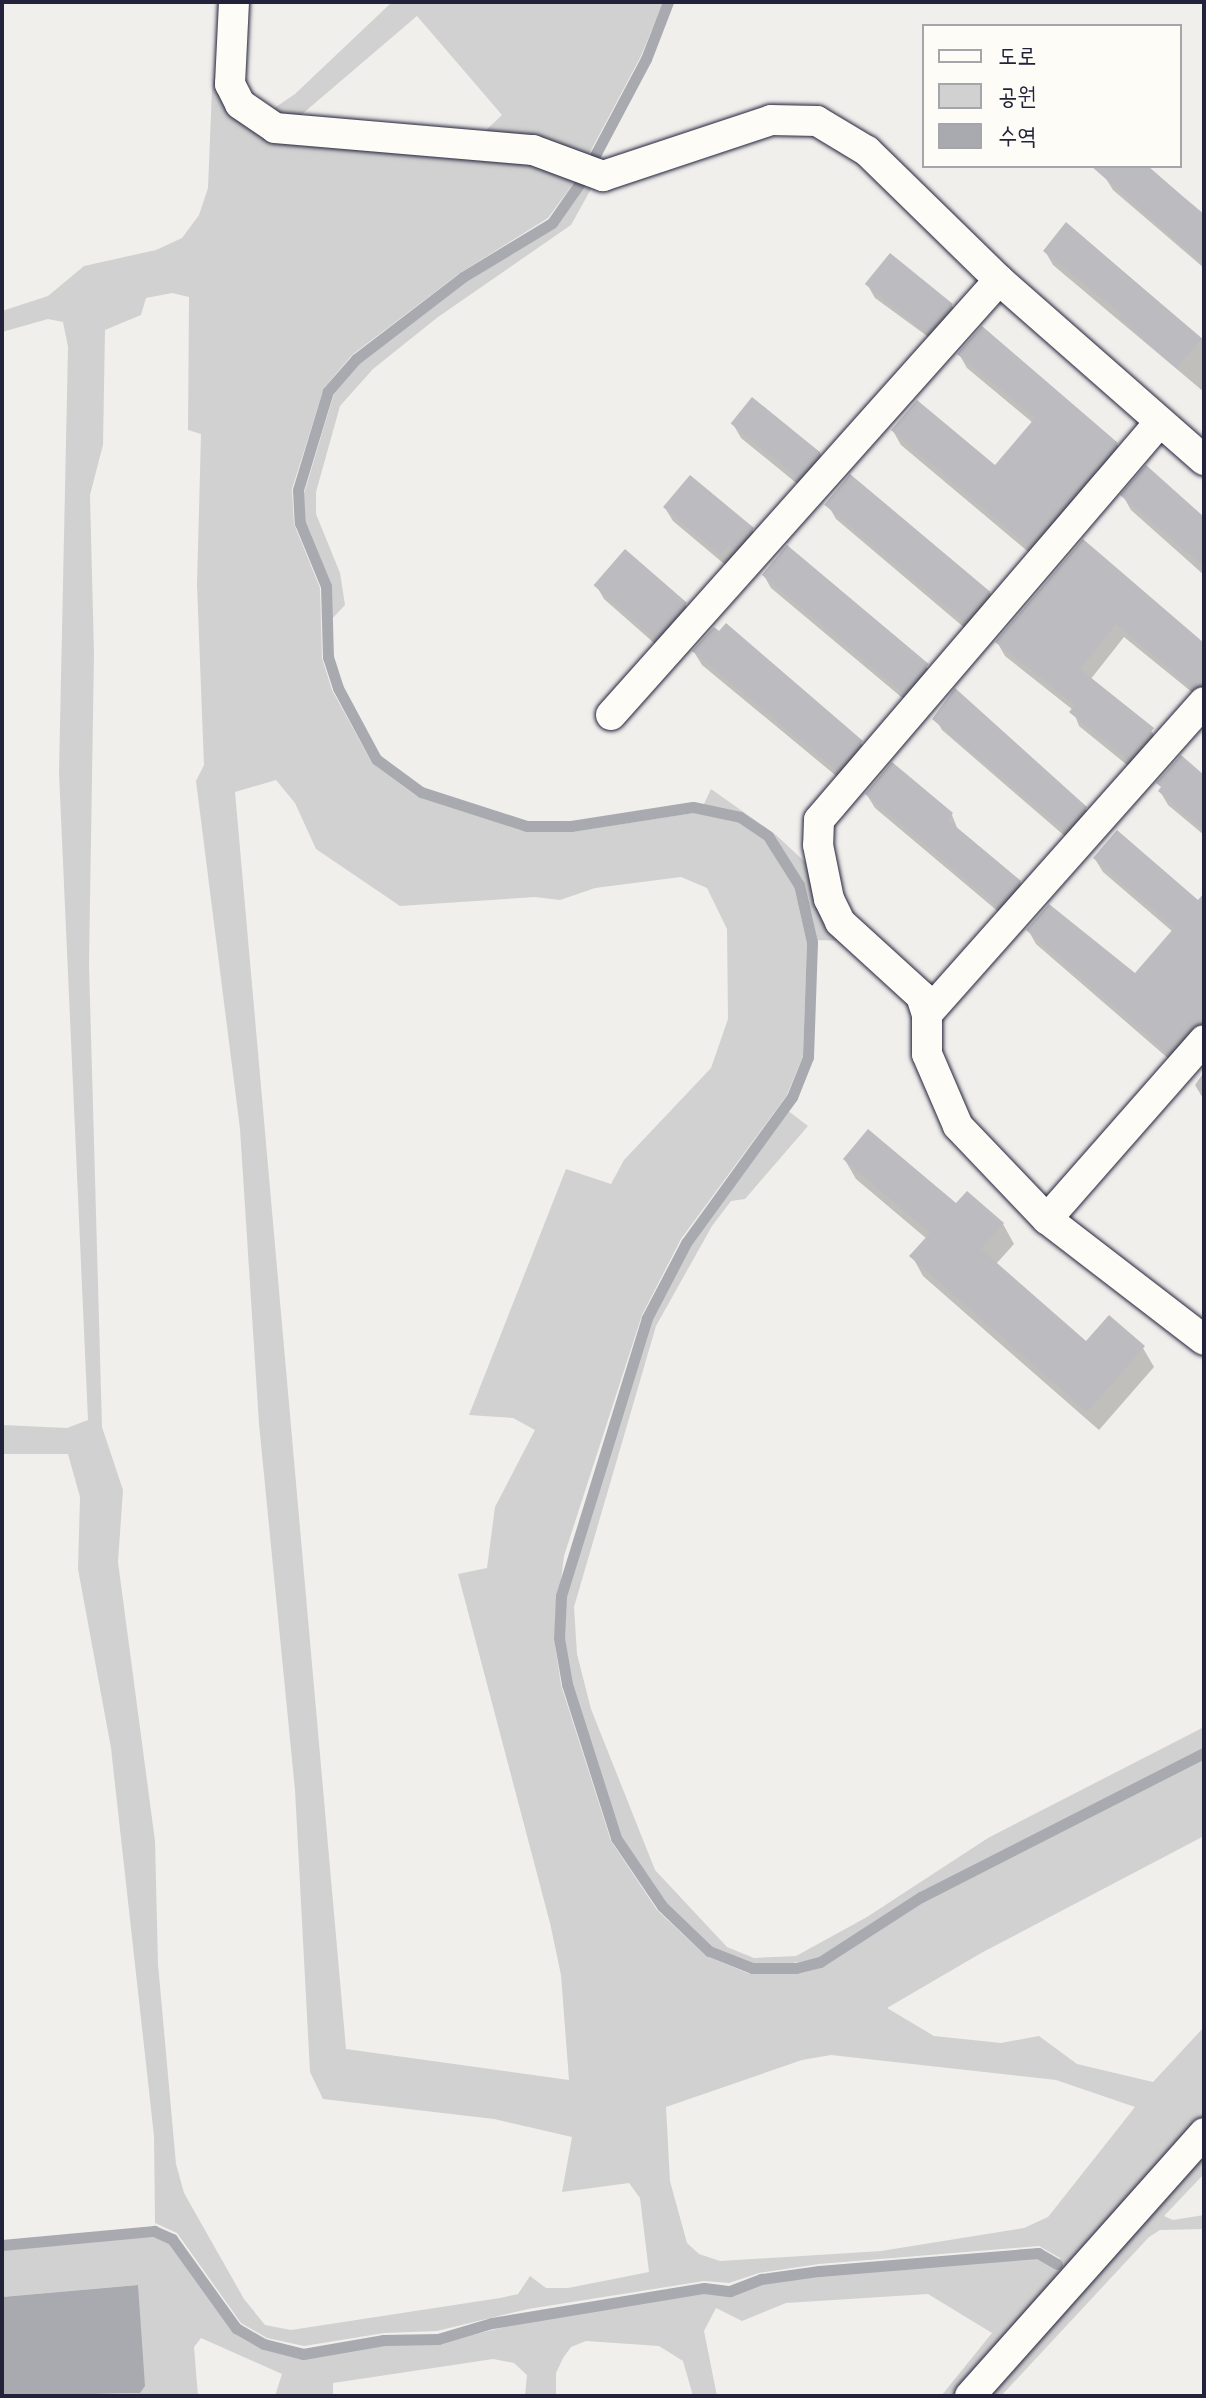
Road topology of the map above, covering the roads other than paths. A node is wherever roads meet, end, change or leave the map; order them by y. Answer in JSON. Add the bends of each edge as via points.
{"nodes":[{"id":1,"x":234,"y":2,"type":"edge"},
{"id":2,"x":999,"y":280,"type":"junction"},
{"id":3,"x":1158,"y":424,"type":"junction"},
{"id":4,"x":1204,"y":460,"type":"edge"},
{"id":5,"x":1204,"y":702,"type":"edge"},
{"id":6,"x":611,"y":715,"type":"dead end"},
{"id":7,"x":927,"y":1014,"type":"junction"},
{"id":8,"x":1204,"y":1040,"type":"edge"},
{"id":9,"x":1047,"y":1219,"type":"junction"},
{"id":10,"x":1204,"y":1340,"type":"edge"},
{"id":11,"x":1204,"y":2133,"type":"edge"},
{"id":12,"x":970,"y":2396,"type":"edge"}],
"edges":[{"from":1,"to":2,"type":"street","via":[[230,84],[240,104],[275,128],[533,150],[603,176],[771,120],[817,121],[867,151]]},
{"from":2,"to":3,"type":"street"},
{"from":2,"to":6,"type":"street"},
{"from":3,"to":4,"type":"street"},
{"from":3,"to":7,"type":"street","via":[[819,820],[821,871],[840,922],[921,996]]},
{"from":5,"to":7,"type":"street"},
{"from":7,"to":9,"type":"street","via":[[927,1054],[958,1126]]},
{"from":8,"to":9,"type":"street"},
{"from":9,"to":10,"type":"street"},
{"from":11,"to":12,"type":"street"}]}
